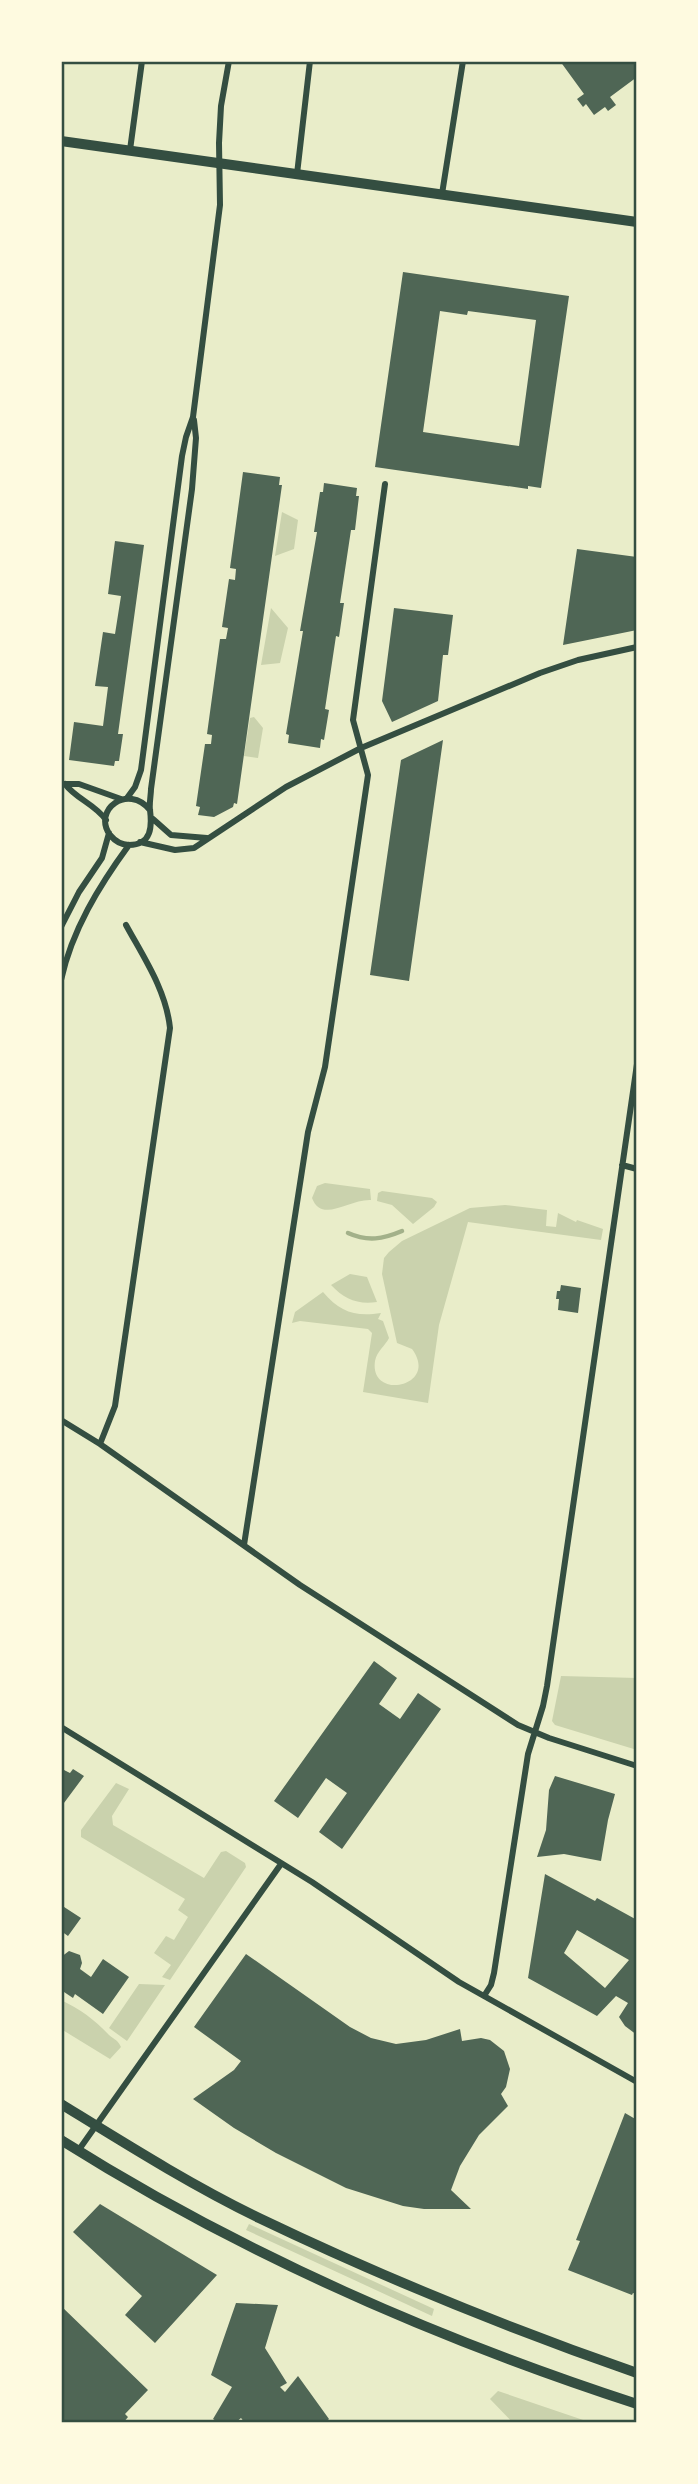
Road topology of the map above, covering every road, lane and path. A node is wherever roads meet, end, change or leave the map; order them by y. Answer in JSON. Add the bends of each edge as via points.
{"nodes":[{"id":1,"x":142,"y":61,"type":"edge"},
{"id":2,"x":229,"y":61,"type":"edge"},
{"id":3,"x":310,"y":61,"type":"edge"},
{"id":4,"x":463,"y":61,"type":"edge"},
{"id":5,"x":61,"y":141,"type":"edge"},
{"id":6,"x":130,"y":150,"type":"junction"},
{"id":7,"x":221,"y":163,"type":"junction"},
{"id":8,"x":297,"y":174,"type":"junction"},
{"id":9,"x":442,"y":194,"type":"junction"},
{"id":10,"x":637,"y":222,"type":"edge"},
{"id":11,"x":193,"y":417,"type":"junction"},
{"id":12,"x":385,"y":484,"type":"dead end"},
{"id":13,"x":637,"y":647,"type":"edge"},
{"id":14,"x":361,"y":748,"type":"junction"},
{"id":15,"x":63,"y":784,"type":"edge"},
{"id":16,"x":124,"y":799,"type":"junction"},
{"id":17,"x":150,"y":810,"type":"junction"},
{"id":18,"x":153,"y":819,"type":"junction"},
{"id":19,"x":106,"y":820,"type":"junction"},
{"id":20,"x":109,"y":833,"type":"junction"},
{"id":21,"x":207,"y":838,"type":"junction"},
{"id":22,"x":140,"y":842,"type":"junction"},
{"id":23,"x":129,"y":845,"type":"junction"},
{"id":24,"x":126,"y":925,"type":"dead end"},
{"id":25,"x":61,"y":927,"type":"edge"},
{"id":26,"x":61,"y":980,"type":"edge"},
{"id":27,"x":637,"y":1064,"type":"edge"},
{"id":28,"x":622,"y":1165,"type":"junction"},
{"id":29,"x":637,"y":1169,"type":"edge"},
{"id":30,"x":61,"y":1420,"type":"edge"},
{"id":31,"x":100,"y":1444,"type":"junction"},
{"id":32,"x":244,"y":1545,"type":"junction"},
{"id":33,"x":61,"y":1727,"type":"edge"},
{"id":34,"x":535,"y":1733,"type":"junction"},
{"id":35,"x":637,"y":1766,"type":"edge"},
{"id":36,"x":281,"y":1864,"type":"junction"},
{"id":37,"x":484,"y":1996,"type":"junction"},
{"id":38,"x":637,"y":2082,"type":"edge"},
{"id":39,"x":61,"y":2104,"type":"edge"},
{"id":40,"x":95,"y":2125,"type":"junction"},
{"id":41,"x":61,"y":2140,"type":"edge"},
{"id":42,"x":78,"y":2151,"type":"junction"},
{"id":43,"x":637,"y":2373,"type":"edge"},
{"id":44,"x":637,"y":2404,"type":"edge"}],
"edges":[{"from":1,"to":6,"type":"street"},
{"from":2,"to":7,"type":"street","via":[[221,106]]},
{"from":3,"to":8,"type":"street"},
{"from":4,"to":9,"type":"street"},
{"from":5,"to":6,"type":"main road"},
{"from":6,"to":7,"type":"main road"},
{"from":7,"to":8,"type":"main road"},
{"from":7,"to":11,"type":"street","via":[[220,205]]},
{"from":8,"to":9,"type":"main road"},
{"from":9,"to":10,"type":"main road"},
{"from":11,"to":16,"type":"street","via":[[182,456],[141,770]]},
{"from":11,"to":17,"type":"street","via":[[197,438],[192,489]]},
{"from":12,"to":14,"type":"street","via":[[353,720]]},
{"from":13,"to":14,"type":"street","via":[[540,673]]},
{"from":14,"to":21,"type":"street","via":[[286,787]]},
{"from":14,"to":32,"type":"street","via":[[368,775],[325,1067],[309,1132]]},
{"from":15,"to":16,"type":"street","via":[[79,784]]},
{"from":15,"to":19,"type":"street","via":[[96,807]]},
{"from":16,"to":17,"type":"street","via":[[140,801]]},
{"from":16,"to":19,"type":"street","via":[[111,807]]},
{"from":17,"to":18,"type":"street"},
{"from":18,"to":21,"type":"street","via":[[171,835]]},
{"from":18,"to":22,"type":"street","via":[[150,832]]},
{"from":19,"to":20,"type":"street"},
{"from":20,"to":23,"type":"street","via":[[117,842]]},
{"from":20,"to":25,"type":"street","via":[[102,858]]},
{"from":21,"to":22,"type":"street","via":[[184,850]]},
{"from":22,"to":23,"type":"street"},
{"from":23,"to":26,"type":"street","via":[[88,908]]},
{"from":24,"to":31,"type":"street","via":[[162,993],[168,1011],[169,1051],[116,1406]]},
{"from":27,"to":28,"type":"street"},
{"from":28,"to":29,"type":"street"},
{"from":28,"to":34,"type":"street","via":[[547,1686]]},
{"from":30,"to":31,"type":"street"},
{"from":31,"to":32,"type":"street"},
{"from":32,"to":34,"type":"street","via":[[451,1683]]},
{"from":33,"to":36,"type":"street"},
{"from":34,"to":35,"type":"street"},
{"from":34,"to":37,"type":"street","via":[[494,1973]]},
{"from":36,"to":37,"type":"street"},
{"from":36,"to":40,"type":"street"},
{"from":37,"to":38,"type":"street"},
{"from":39,"to":40,"type":"main road"},
{"from":40,"to":42,"type":"street"},
{"from":40,"to":43,"type":"main road","via":[[259,2217],[456,2306]]},
{"from":41,"to":42,"type":"main road"},
{"from":42,"to":44,"type":"main road","via":[[330,2284],[459,2340]]}]}
